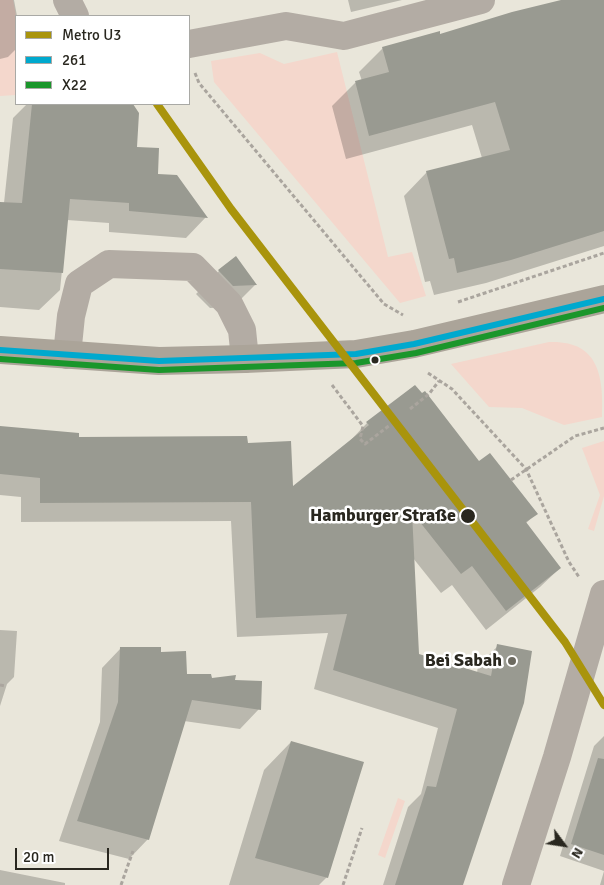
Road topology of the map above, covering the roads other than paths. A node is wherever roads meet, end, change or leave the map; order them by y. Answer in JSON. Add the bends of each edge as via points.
{"nodes":[{"id":1,"x":67,"y":0,"type":"edge"},
{"id":2,"x":481,"y":0,"type":"edge"},
{"id":3,"x":74,"y":15,"type":"edge"},
{"id":4,"x":191,"y":56,"type":"edge"},
{"id":5,"x":603,"y":304,"type":"edge"},
{"id":6,"x":0,"y":350,"type":"edge"},
{"id":7,"x":67,"y":355,"type":"junction"},
{"id":8,"x":245,"y":359,"type":"junction"},
{"id":9,"x":603,"y":605,"type":"edge"},
{"id":10,"x":516,"y":885,"type":"edge"}],
"edges":[{"from":1,"to":3,"type":"street"},
{"from":2,"to":4,"type":"street","via":[[344,36],[286,26]]},
{"from":5,"to":8,"type":"main road","via":[[356,354]]},
{"from":6,"to":7,"type":"main road"},
{"from":7,"to":8,"type":"main road","via":[[159,361]]},
{"from":7,"to":8,"type":"street","via":[[71,316],[79,284],[109,264],[193,268],[229,304],[242,330]]},
{"from":9,"to":10,"type":"street"}]}
